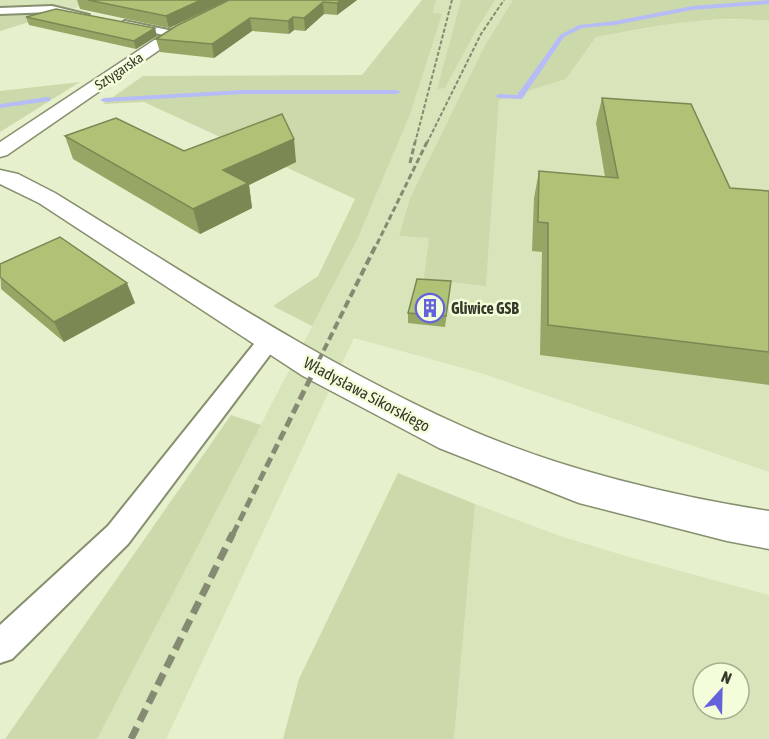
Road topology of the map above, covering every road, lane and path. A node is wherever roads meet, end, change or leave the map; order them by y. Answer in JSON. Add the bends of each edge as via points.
{"nodes":[{"id":1,"x":243,"y":0,"type":"edge"},
{"id":2,"x":75,"y":2,"type":"dead end"},
{"id":3,"x":52,"y":9,"type":"junction"},
{"id":4,"x":0,"y":10,"type":"edge"},
{"id":5,"x":97,"y":18,"type":"edge"},
{"id":6,"x":119,"y":23,"type":"edge"},
{"id":7,"x":173,"y":34,"type":"junction"},
{"id":8,"x":0,"y":151,"type":"edge"},
{"id":9,"x":0,"y":177,"type":"edge"},
{"id":10,"x":270,"y":339,"type":"junction"},
{"id":11,"x":769,"y":530,"type":"edge"},
{"id":12,"x":0,"y":647,"type":"edge"}],
"edges":[{"from":1,"to":7,"type":"street","name":"Sztygarska"},
{"from":2,"to":3,"type":"lane"},
{"from":3,"to":4,"type":"lane"},
{"from":3,"to":5,"type":"lane"},
{"from":6,"to":7,"type":"lane"},
{"from":7,"to":8,"type":"street","name":"Sztygarska"},
{"from":9,"to":10,"type":"street","name":"Władysława Sikorskiego","via":[[47,198]]},
{"from":10,"to":11,"type":"street","name":"Władysława Sikorskiego","via":[[315,368],[452,438],[579,486]]},
{"from":10,"to":12,"type":"lane","via":[[118,535]]}]}
